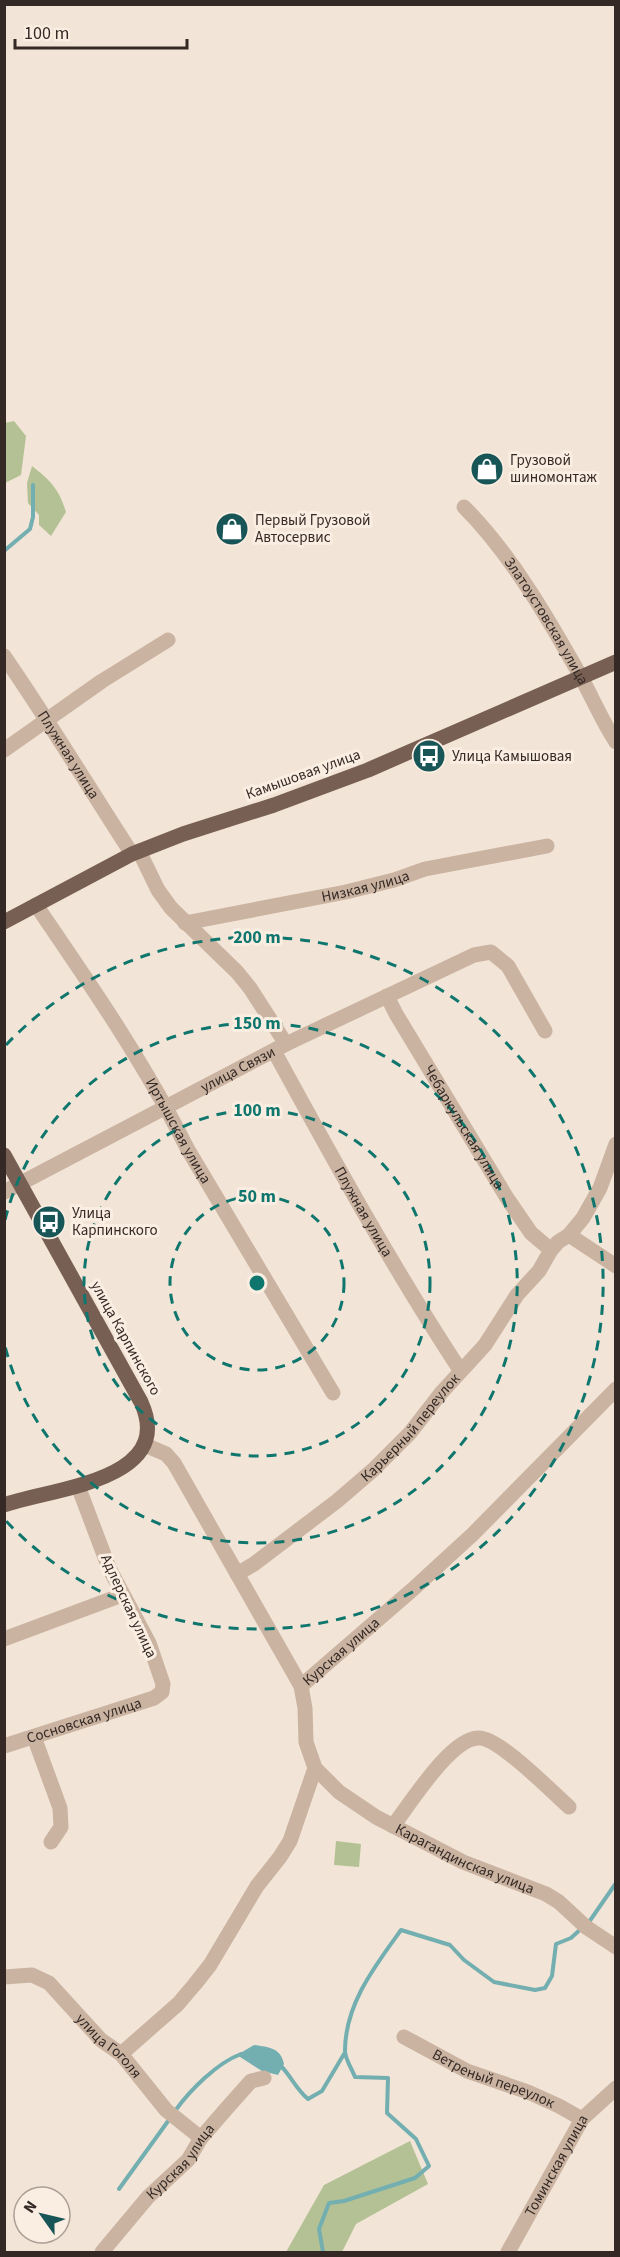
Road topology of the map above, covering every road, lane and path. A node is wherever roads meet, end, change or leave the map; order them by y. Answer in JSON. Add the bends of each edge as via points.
{"nodes":[{"id":1,"x":464,"y":507,"type":"dead end"},
{"id":2,"x":168,"y":640,"type":"dead end"},
{"id":3,"x":4,"y":656,"type":"edge"},
{"id":4,"x":615,"y":662,"type":"edge"},
{"id":5,"x":581,"y":678,"type":"junction"},
{"id":6,"x":48,"y":720,"type":"junction"},
{"id":7,"x":615,"y":742,"type":"edge"},
{"id":8,"x":4,"y":750,"type":"edge"},
{"id":9,"x":547,"y":846,"type":"dead end"},
{"id":10,"x":136,"y":853,"type":"junction"},
{"id":11,"x":36,"y":905,"type":"junction"},
{"id":12,"x":4,"y":922,"type":"edge"},
{"id":13,"x":185,"y":923,"type":"junction"},
{"id":14,"x":387,"y":996,"type":"junction"},
{"id":15,"x":367,"y":1006,"type":"junction"},
{"id":16,"x":396,"y":1014,"type":"junction"},
{"id":17,"x":545,"y":1031,"type":"dead end"},
{"id":18,"x":280,"y":1047,"type":"junction"},
{"id":19,"x":166,"y":1106,"type":"junction"},
{"id":20,"x":615,"y":1144,"type":"edge"},
{"id":21,"x":4,"y":1155,"type":"edge"},
{"id":22,"x":20,"y":1183,"type":"junction"},
{"id":23,"x":4,"y":1192,"type":"edge"},
{"id":24,"x":569,"y":1235,"type":"junction"},
{"id":25,"x":551,"y":1250,"type":"junction"},
{"id":26,"x":615,"y":1266,"type":"edge"},
{"id":27,"x":460,"y":1370,"type":"junction"},
{"id":28,"x":615,"y":1389,"type":"edge"},
{"id":29,"x":333,"y":1393,"type":"dead end"},
{"id":30,"x":145,"y":1445,"type":"junction"},
{"id":31,"x":78,"y":1486,"type":"junction"},
{"id":32,"x":4,"y":1505,"type":"edge"},
{"id":33,"x":237,"y":1574,"type":"junction"},
{"id":34,"x":122,"y":1595,"type":"junction"},
{"id":35,"x":4,"y":1639,"type":"edge"},
{"id":36,"x":301,"y":1686,"type":"junction"},
{"id":37,"x":162,"y":1692,"type":"joint"},
{"id":38,"x":34,"y":1737,"type":"junction"},
{"id":39,"x":4,"y":1746,"type":"edge"},
{"id":40,"x":315,"y":1768,"type":"junction"},
{"id":41,"x":569,"y":1807,"type":"dead end"},
{"id":42,"x":393,"y":1826,"type":"junction"},
{"id":43,"x":51,"y":1842,"type":"dead end"},
{"id":44,"x":615,"y":1947,"type":"edge"},
{"id":45,"x":4,"y":1977,"type":"edge"},
{"id":46,"x":404,"y":2037,"type":"dead end"},
{"id":47,"x":121,"y":2054,"type":"junction"},
{"id":48,"x":264,"y":2078,"type":"dead end"},
{"id":49,"x":615,"y":2088,"type":"edge"},
{"id":50,"x":582,"y":2119,"type":"junction"},
{"id":51,"x":201,"y":2138,"type":"junction"},
{"id":52,"x":102,"y":2253,"type":"edge"},
{"id":53,"x":508,"y":2253,"type":"edge"}],
"edges":[{"from":1,"to":5,"type":"street","name":"Златоустовская улица","via":[[489,532],[517,572]]},
{"from":2,"to":6,"type":"street"},
{"from":3,"to":6,"type":"street","name":"Плужная улица"},
{"from":4,"to":5,"type":"main road","name":"Камышовая улица"},
{"from":5,"to":7,"type":"street","name":"Златоустовская улица"},
{"from":5,"to":10,"type":"main road","name":"Камышовая улица","via":[[315,790]]},
{"from":6,"to":8,"type":"street"},
{"from":6,"to":10,"type":"street","name":"Плужная улица"},
{"from":9,"to":13,"type":"street","name":"Низкая улица","via":[[425,869],[346,892]]},
{"from":10,"to":11,"type":"main road","name":"Камышовая улица"},
{"from":10,"to":13,"type":"street","name":"Плужная улица","via":[[158,890]]},
{"from":11,"to":12,"type":"main road","name":"Камышовая улица"},
{"from":11,"to":19,"type":"street","name":"Иртышская улица","via":[[135,1052]]},
{"from":13,"to":18,"type":"street","name":"Плужная улица","via":[[250,988]]},
{"from":14,"to":15,"type":"street","name":"улица Связи"},
{"from":14,"to":16,"type":"street","name":"Чебаркульская улица"},
{"from":14,"to":17,"type":"street","name":"улица Связи","via":[[474,955],[491,952],[508,966]]},
{"from":15,"to":16,"type":"street"},
{"from":15,"to":18,"type":"street","name":"улица Связи"},
{"from":16,"to":25,"type":"street","name":"Чебаркульская улица","via":[[507,1198],[531,1233]]},
{"from":18,"to":19,"type":"street","name":"улица Связи"},
{"from":18,"to":27,"type":"street","name":"Плужная улица","via":[[362,1207]]},
{"from":19,"to":22,"type":"street","name":"улица Связи"},
{"from":19,"to":29,"type":"street","name":"Иртышская улица"},
{"from":20,"to":24,"type":"street","via":[[600,1188]]},
{"from":21,"to":22,"type":"main road","name":"улица Карпинского"},
{"from":22,"to":23,"type":"street","name":"улица Связи"},
{"from":22,"to":30,"type":"main road","name":"улица Карпинского","via":[[141,1401],[148,1418]]},
{"from":24,"to":25,"type":"street"},
{"from":24,"to":26,"type":"street"},
{"from":25,"to":27,"type":"street","name":"Карьерный переулок","via":[[485,1345]]},
{"from":27,"to":33,"type":"street","name":"Карьерный переулок","via":[[410,1433],[373,1470],[305,1526]]},
{"from":28,"to":36,"type":"street","name":"Курская улица","via":[[473,1534]]},
{"from":30,"to":31,"type":"main road","via":[[120,1469]]},
{"from":30,"to":33,"type":"street","via":[[166,1454],[174,1463]]},
{"from":31,"to":32,"type":"main road"},
{"from":31,"to":34,"type":"street","name":"Адлерская улица"},
{"from":33,"to":36,"type":"street"},
{"from":34,"to":35,"type":"street"},
{"from":34,"to":37,"type":"street","name":"Адлерская улица","via":[[148,1643],[164,1684]]},
{"from":36,"to":40,"type":"street","name":"Курская улица","via":[[306,1742]]},
{"from":37,"to":38,"type":"street","name":"Сосновская улица","via":[[154,1698]]},
{"from":38,"to":39,"type":"street","name":"Сосновская улица"},
{"from":38,"to":43,"type":"street","via":[[60,1808],[61,1827]]},
{"from":40,"to":42,"type":"street","name":"Карагандинская улица","via":[[339,1792]]},
{"from":40,"to":47,"type":"street","via":[[290,1841],[257,1886],[210,1965],[178,2004]]},
{"from":41,"to":42,"type":"street","via":[[505,1750],[478,1737],[457,1746],[446,1757]]},
{"from":42,"to":44,"type":"street","name":"Карагандинская улица","via":[[463,1862],[546,1894]]},
{"from":45,"to":47,"type":"street","name":"улица Гоголя","via":[[32,1975],[49,1983],[101,2040]]},
{"from":46,"to":50,"type":"street","name":"Ветреный переулок","via":[[459,2067],[528,2092]]},
{"from":47,"to":51,"type":"street","name":"улица Гоголя","via":[[166,2110]]},
{"from":48,"to":51,"type":"street","name":"Курская улица","via":[[251,2081]]},
{"from":49,"to":50,"type":"street","name":"Томинская улица"},
{"from":50,"to":53,"type":"street","name":"Томинская улица"},
{"from":51,"to":52,"type":"street","name":"Курская улица","via":[[188,2160],[148,2197]]}]}
